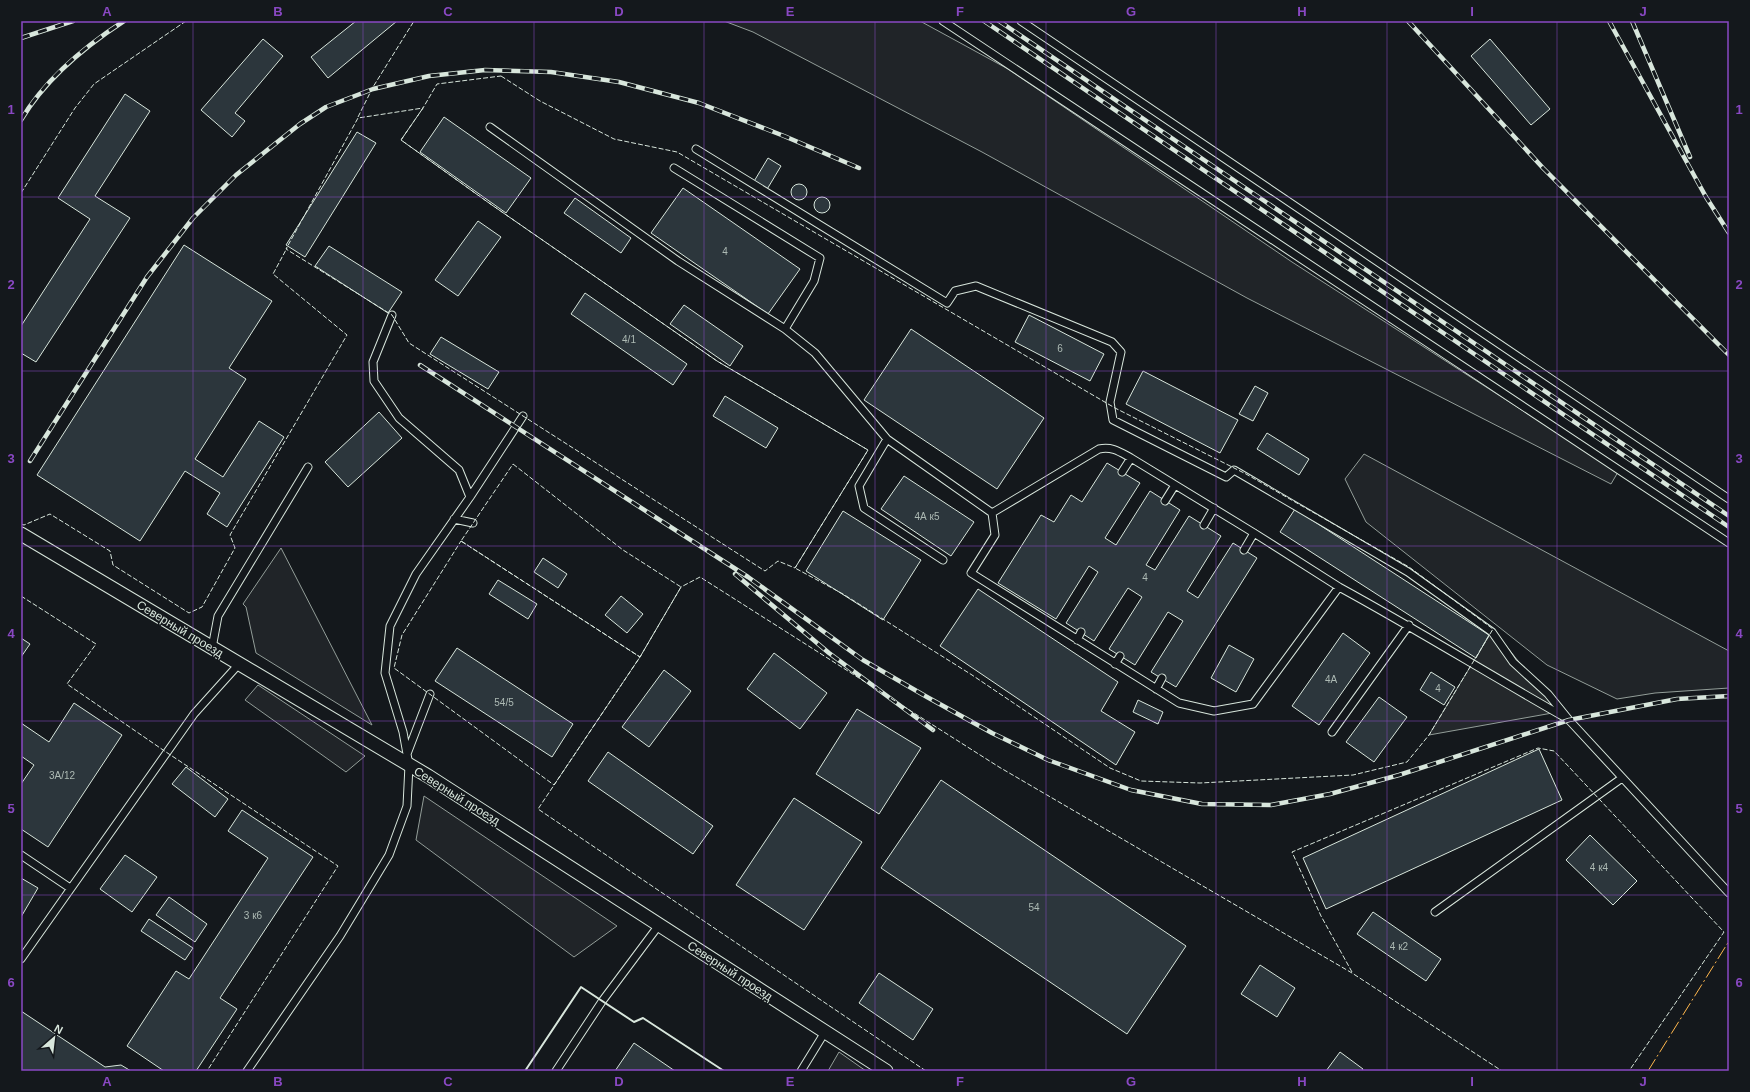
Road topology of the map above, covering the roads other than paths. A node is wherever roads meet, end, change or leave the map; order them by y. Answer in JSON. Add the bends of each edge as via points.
{"nodes":[{"id":1,"x":943,"y":21,"type":"edge"},
{"id":2,"x":1021,"y":21,"type":"edge"},
{"id":3,"x":490,"y":127,"type":"dead end"},
{"id":4,"x":696,"y":149,"type":"dead end"},
{"id":5,"x":674,"y":168,"type":"dead end"},
{"id":6,"x":392,"y":315,"type":"dead end"},
{"id":7,"x":785,"y":329,"type":"junction"},
{"id":8,"x":522,"y":416,"type":"dead end"},
{"id":9,"x":887,"y":439,"type":"junction"},
{"id":10,"x":1131,"y":458,"type":"junction"},
{"id":11,"x":308,"y":466,"type":"dead end"},
{"id":12,"x":1122,"y":472,"type":"dead end"},
{"id":13,"x":1175,"y":484,"type":"junction"},
{"id":14,"x":470,"y":497,"type":"junction"},
{"id":15,"x":1729,"y":499,"type":"edge"},
{"id":16,"x":1165,"y":501,"type":"dead end"},
{"id":17,"x":1214,"y":508,"type":"junction"},
{"id":18,"x":992,"y":514,"type":"junction"},
{"id":19,"x":454,"y":519,"type":"junction"},
{"id":20,"x":473,"y":524,"type":"dead end"},
{"id":21,"x":1204,"y":525,"type":"dead end"},
{"id":22,"x":1254,"y":533,"type":"junction"},
{"id":23,"x":21,"y":534,"type":"edge"},
{"id":24,"x":1729,"y":543,"type":"edge"},
{"id":25,"x":1244,"y":550,"type":"dead end"},
{"id":26,"x":943,"y":560,"type":"dead end"},
{"id":27,"x":1339,"y":587,"type":"junction"},
{"id":28,"x":1409,"y":625,"type":"junction"},
{"id":29,"x":1081,"y":632,"type":"dead end"},
{"id":30,"x":1077,"y":640,"type":"junction"},
{"id":31,"x":212,"y":648,"type":"junction"},
{"id":32,"x":1120,"y":656,"type":"dead end"},
{"id":33,"x":239,"y":664,"type":"junction"},
{"id":34,"x":1115,"y":664,"type":"junction"},
{"id":35,"x":1162,"y":678,"type":"dead end"},
{"id":36,"x":1156,"y":689,"type":"junction"},
{"id":37,"x":430,"y":694,"type":"dead end"},
{"id":38,"x":1569,"y":720,"type":"junction"},
{"id":39,"x":1332,"y":732,"type":"dead end"},
{"id":40,"x":408,"y":760,"type":"junction"},
{"id":41,"x":1622,"y":778,"type":"junction"},
{"id":42,"x":21,"y":855,"type":"edge"},
{"id":43,"x":70,"y":888,"type":"junction"},
{"id":44,"x":1729,"y":894,"type":"edge"},
{"id":45,"x":1435,"y":912,"type":"dead end"},
{"id":46,"x":658,"y":925,"type":"junction"},
{"id":47,"x":21,"y":959,"type":"edge"},
{"id":48,"x":825,"y":1032,"type":"junction"},
{"id":49,"x":248,"y":1071,"type":"edge"},
{"id":50,"x":556,"y":1071,"type":"edge"},
{"id":51,"x":801,"y":1071,"type":"edge"},
{"id":52,"x":886,"y":1071,"type":"edge"}],
"edges":[{"from":1,"to":24,"type":"lane"},
{"from":2,"to":15,"type":"lane"},
{"from":3,"to":7,"type":"lane","via":[[678,261]]},
{"from":4,"to":38,"type":"lane","via":[[947,303],[956,292],[976,286],[1112,342],[1121,352],[1110,402],[1112,420],[1226,477],[1234,470],[1408,572],[1492,632],[1513,662],[1548,694]]},
{"from":5,"to":7,"type":"lane","via":[[820,258],[814,281]]},
{"from":6,"to":14,"type":"lane","via":[[373,362],[374,381],[400,418],[459,470]]},
{"from":7,"to":9,"type":"lane","via":[[815,353]]},
{"from":8,"to":14,"type":"lane"},
{"from":9,"to":18,"type":"lane"},
{"from":9,"to":26,"type":"lane","via":[[859,486],[864,508]]},
{"from":10,"to":12,"type":"lane"},
{"from":10,"to":13,"type":"lane"},
{"from":10,"to":18,"type":"lane","via":[[1115,449],[1099,449]]},
{"from":11,"to":31,"type":"lane","via":[[218,616]]},
{"from":13,"to":16,"type":"lane"},
{"from":13,"to":17,"type":"lane"},
{"from":14,"to":19,"type":"lane"},
{"from":17,"to":21,"type":"lane"},
{"from":17,"to":22,"type":"lane"},
{"from":18,"to":30,"type":"lane","via":[[995,535],[971,573],[1036,611]]},
{"from":19,"to":20,"type":"lane"},
{"from":19,"to":40,"type":"lane","via":[[416,574],[390,626],[385,673],[403,732]]},
{"from":22,"to":25,"type":"lane"},
{"from":22,"to":27,"type":"lane"},
{"from":23,"to":31,"type":"street","name":"Северный проезд"},
{"from":27,"to":28,"type":"lane"},
{"from":27,"to":36,"type":"lane","via":[[1253,704],[1214,711],[1180,704]]},
{"from":28,"to":38,"type":"lane","via":[[1472,665]]},
{"from":28,"to":39,"type":"lane"},
{"from":29,"to":30,"type":"lane"},
{"from":30,"to":34,"type":"lane"},
{"from":31,"to":33,"type":"street","name":"Северный проезд"},
{"from":32,"to":34,"type":"lane"},
{"from":33,"to":40,"type":"street","name":"Северный проезд"},
{"from":33,"to":43,"type":"lane","via":[[194,714]]},
{"from":34,"to":36,"type":"lane"},
{"from":35,"to":36,"type":"lane"},
{"from":37,"to":40,"type":"lane"},
{"from":38,"to":41,"type":"lane"},
{"from":40,"to":46,"type":"street","name":"Северный проезд"},
{"from":40,"to":49,"type":"lane","via":[[406,806],[389,855],[340,936]]},
{"from":41,"to":44,"type":"lane"},
{"from":41,"to":45,"type":"lane"},
{"from":42,"to":43,"type":"lane"},
{"from":43,"to":47,"type":"lane"},
{"from":46,"to":48,"type":"street","name":"Северный проезд"},
{"from":46,"to":50,"type":"lane"},
{"from":48,"to":51,"type":"lane"},
{"from":48,"to":52,"type":"street","name":"Северный проезд"}]}
